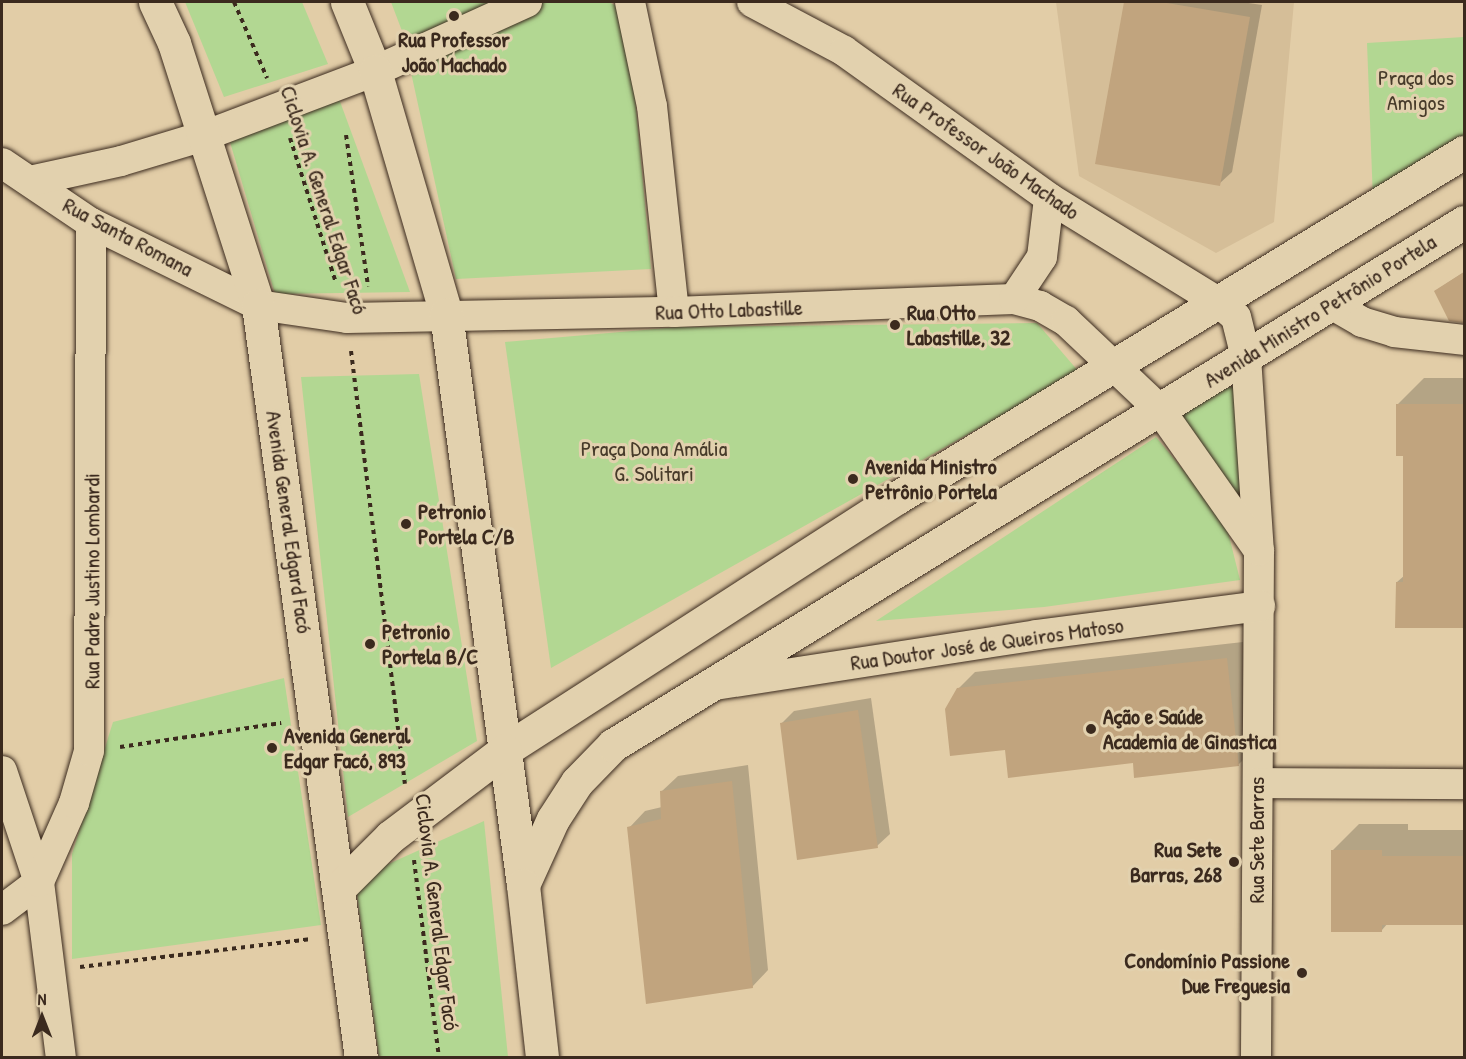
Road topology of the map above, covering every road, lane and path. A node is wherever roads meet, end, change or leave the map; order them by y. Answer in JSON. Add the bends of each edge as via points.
{"nodes":[{"id":1,"x":155,"y":2,"type":"edge"},
{"id":2,"x":234,"y":2,"type":"edge"},
{"id":3,"x":347,"y":2,"type":"edge"},
{"id":4,"x":527,"y":2,"type":"edge"},
{"id":5,"x":630,"y":2,"type":"edge"},
{"id":6,"x":752,"y":2,"type":"edge"},
{"id":7,"x":375,"y":71,"type":"junction"},
{"id":8,"x":279,"y":105,"type":"junction"},
{"id":9,"x":346,"y":135,"type":"dead end"},
{"id":10,"x":204,"y":136,"type":"junction"},
{"id":11,"x":1464,"y":152,"type":"edge"},
{"id":12,"x":2,"y":163,"type":"edge"},
{"id":13,"x":30,"y":181,"type":"junction"},
{"id":14,"x":1049,"y":198,"type":"junction"},
{"id":15,"x":1464,"y":222,"type":"edge"},
{"id":16,"x":91,"y":223,"type":"junction"},
{"id":17,"x":1014,"y":299,"type":"junction"},
{"id":18,"x":1218,"y":302,"type":"junction"},
{"id":19,"x":1331,"y":304,"type":"junction"},
{"id":20,"x":258,"y":305,"type":"junction"},
{"id":21,"x":674,"y":312,"type":"junction"},
{"id":22,"x":446,"y":314,"type":"junction"},
{"id":23,"x":359,"y":317,"type":"junction"},
{"id":24,"x":1464,"y":340,"type":"edge"},
{"id":25,"x":1246,"y":357,"type":"junction"},
{"id":26,"x":1115,"y":368,"type":"junction"},
{"id":27,"x":1160,"y":410,"type":"junction"},
{"id":28,"x":1259,"y":550,"type":"junction"},
{"id":29,"x":1260,"y":606,"type":"junction"},
{"id":30,"x":715,"y":684,"type":"junction"},
{"id":31,"x":317,"y":718,"type":"junction"},
{"id":32,"x":505,"y":750,"type":"junction"},
{"id":33,"x":89,"y":751,"type":"junction"},
{"id":34,"x":2,"y":771,"type":"edge"},
{"id":35,"x":1257,"y":783,"type":"junction"},
{"id":36,"x":1464,"y":784,"type":"edge"},
{"id":37,"x":410,"y":822,"type":"junction"},
{"id":38,"x":39,"y":882,"type":"junction"},
{"id":39,"x":523,"y":885,"type":"junction"},
{"id":40,"x":340,"y":887,"type":"junction"},
{"id":41,"x":2,"y":910,"type":"edge"},
{"id":42,"x":346,"y":935,"type":"junction"},
{"id":43,"x":50,"y":970,"type":"junction"},
{"id":44,"x":61,"y":1058,"type":"edge"},
{"id":45,"x":361,"y":1058,"type":"edge"},
{"id":46,"x":439,"y":1058,"type":"edge"},
{"id":47,"x":542,"y":1058,"type":"edge"},
{"id":48,"x":1256,"y":1058,"type":"edge"}],
"edges":[{"from":1,"to":10,"type":"main road","name":"Avenida General Edgard Facó","via":[[174,43]]},
{"from":2,"to":8,"type":"path","name":"Ciclovia A. General Edgar Facó"},
{"from":3,"to":7,"type":"main road"},
{"from":4,"to":7,"type":"street"},
{"from":5,"to":21,"type":"street","via":[[652,106]]},
{"from":6,"to":14,"type":"street","name":"Rua Professor João Machado","via":[[844,51]]},
{"from":7,"to":8,"type":"street"},
{"from":7,"to":22,"type":"main road"},
{"from":8,"to":10,"type":"street"},
{"from":8,"to":23,"type":"path","name":"Ciclovia A. General Edgar Facó"},
{"from":9,"to":23,"type":"path"},
{"from":10,"to":13,"type":"street","via":[[121,161]]},
{"from":10,"to":20,"type":"main road","name":"Avenida General Edgard Facó"},
{"from":11,"to":18,"type":"main road"},
{"from":12,"to":13,"type":"street","name":"Rua Santa Romana"},
{"from":13,"to":16,"type":"street","name":"Rua Santa Romana"},
{"from":14,"to":17,"type":"street","via":[[1042,257]]},
{"from":14,"to":18,"type":"street","name":"Rua Professor João Machado"},
{"from":15,"to":19,"type":"main road","name":"Avenida Ministro Petrônio Portela"},
{"from":16,"to":20,"type":"street","name":"Rua Santa Romana"},
{"from":16,"to":33,"type":"street","name":"Rua Padre Justino Lombardi"},
{"from":17,"to":21,"type":"street","name":"Rua Otto Labastille"},
{"from":17,"to":26,"type":"street","name":"Rua Otto Labastille","via":[[1040,306],[1066,321]]},
{"from":18,"to":25,"type":"street","name":"Rua Sete Barras","via":[[1236,317]]},
{"from":18,"to":26,"type":"main road"},
{"from":19,"to":24,"type":"street","via":[[1362,322],[1394,332]]},
{"from":19,"to":25,"type":"main road","name":"Avenida Ministro Petrônio Portela"},
{"from":20,"to":23,"type":"street","name":"Rua Otto Labastille"},
{"from":20,"to":31,"type":"main road","name":"Avenida General Edgard Facó"},
{"from":21,"to":22,"type":"street","name":"Rua Otto Labastille"},
{"from":22,"to":23,"type":"street","name":"Rua Otto Labastille"},
{"from":22,"to":32,"type":"main road"},
{"from":23,"to":37,"type":"path","name":"Ciclovia A. General Edgar Facó"},
{"from":25,"to":27,"type":"main road","name":"Avenida Ministro Petrônio Portela"},
{"from":25,"to":28,"type":"street","name":"Rua Sete Barras"},
{"from":26,"to":27,"type":"street","name":"Rua Otto Labastille"},
{"from":26,"to":32,"type":"main road","via":[[898,497]]},
{"from":27,"to":28,"type":"street"},
{"from":27,"to":30,"type":"main road","name":"Avenida Ministro Petrônio Portela"},
{"from":28,"to":29,"type":"street","name":"Rua Sete Barras"},
{"from":29,"to":30,"type":"street","name":"Rua Doutor José de Queiros Matoso"},
{"from":29,"to":35,"type":"street","name":"Rua Sete Barras"},
{"from":30,"to":39,"type":"main road","name":"Avenida Ministro Petrônio Portela","via":[[613,746],[577,782],[553,819]]},
{"from":31,"to":33,"type":"path"},
{"from":31,"to":40,"type":"main road","name":"Avenida General Edgard Facó"},
{"from":32,"to":37,"type":"main road"},
{"from":32,"to":39,"type":"main road"},
{"from":33,"to":38,"type":"street","name":"Rua Padre Justino Lombardi","via":[[74,803]]},
{"from":34,"to":38,"type":"street"},
{"from":35,"to":36,"type":"street"},
{"from":35,"to":48,"type":"street","name":"Rua Sete Barras"},
{"from":37,"to":40,"type":"main road"},
{"from":37,"to":46,"type":"path","name":"Ciclovia A. General Edgar Facó"},
{"from":38,"to":41,"type":"street","name":"Rua Padre Justino Lombardi"},
{"from":38,"to":43,"type":"street"},
{"from":39,"to":47,"type":"main road"},
{"from":40,"to":42,"type":"main road","name":"Avenida General Edgard Facó"},
{"from":42,"to":43,"type":"path"},
{"from":42,"to":45,"type":"main road","name":"Avenida General Edgard Facó"},
{"from":43,"to":44,"type":"street"}]}
